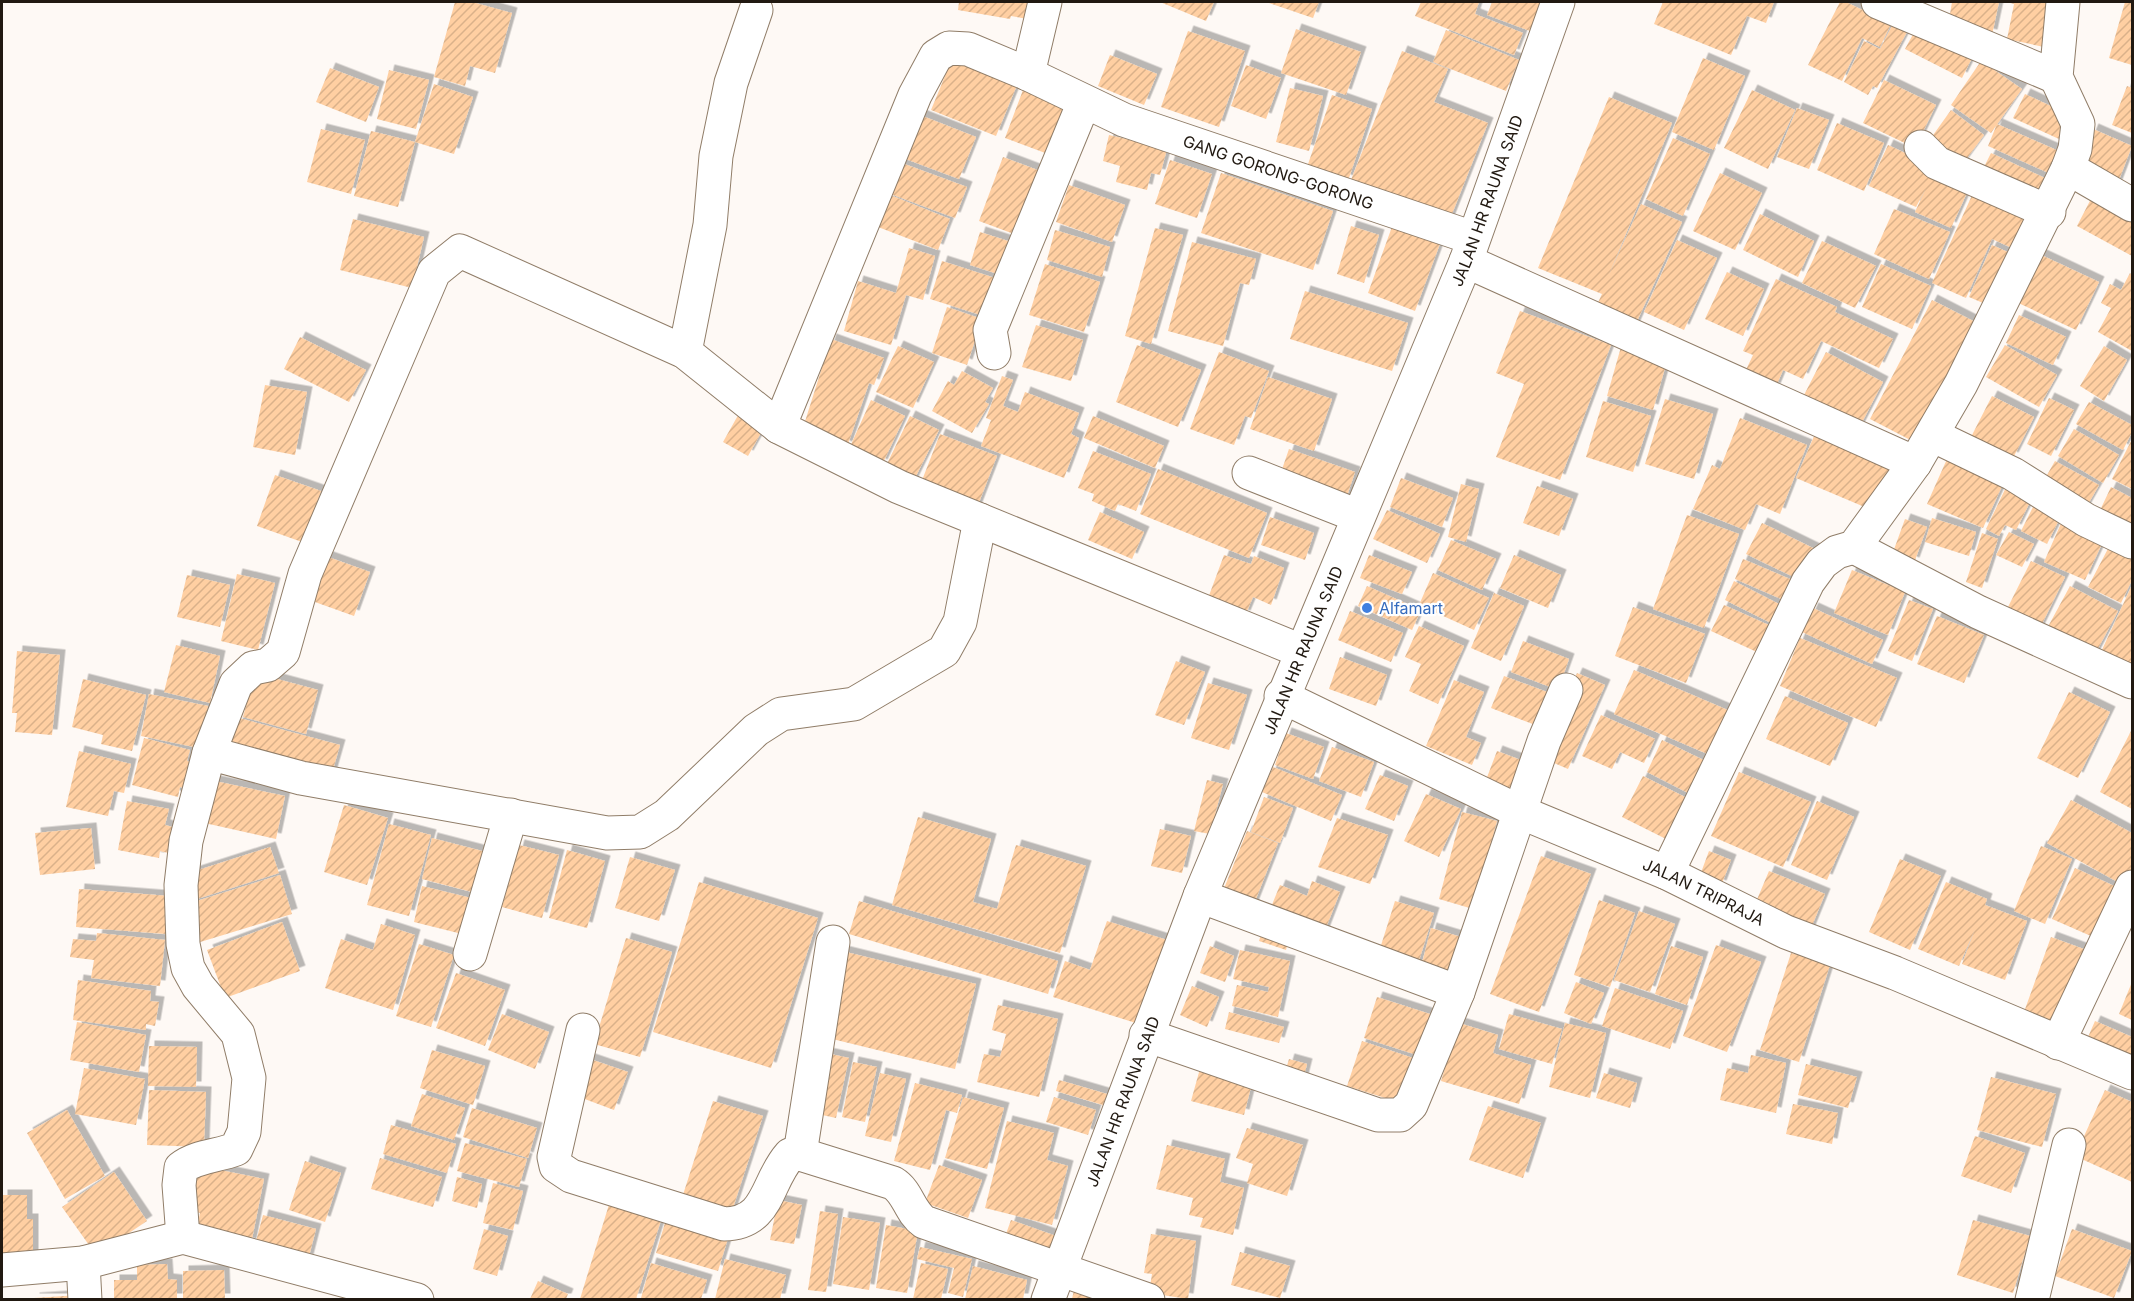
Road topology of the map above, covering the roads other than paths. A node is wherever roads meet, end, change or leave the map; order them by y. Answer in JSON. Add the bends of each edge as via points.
{"nodes":[{"id":1,"x":1045,"y":2,"type":"edge"},
{"id":2,"x":1558,"y":2,"type":"edge"},
{"id":3,"x":1878,"y":2,"type":"edge"},
{"id":4,"x":2063,"y":2,"type":"edge"},
{"id":5,"x":756,"y":10,"type":"dead end"},
{"id":6,"x":1028,"y":74,"type":"junction"},
{"id":7,"x":2056,"y":77,"type":"junction"},
{"id":8,"x":1084,"y":102,"type":"junction"},
{"id":9,"x":1922,"y":147,"type":"dead end"},
{"id":10,"x":2068,"y":168,"type":"junction"},
{"id":11,"x":2133,"y":205,"type":"edge"},
{"id":12,"x":2049,"y":212,"type":"junction"},
{"id":13,"x":1469,"y":249,"type":"junction"},
{"id":14,"x":685,"y":352,"type":"junction"},
{"id":15,"x":994,"y":353,"type":"dead end"},
{"id":16,"x":779,"y":427,"type":"junction"},
{"id":17,"x":1932,"y":435,"type":"junction"},
{"id":18,"x":1915,"y":463,"type":"junction"},
{"id":19,"x":1250,"y":472,"type":"dead end"},
{"id":20,"x":1358,"y":516,"type":"junction"},
{"id":21,"x":980,"y":520,"type":"junction"},
{"id":22,"x":2133,"y":542,"type":"edge"},
{"id":23,"x":1854,"y":547,"type":"junction"},
{"id":24,"x":1300,"y":651,"type":"junction"},
{"id":25,"x":2133,"y":682,"type":"edge"},
{"id":26,"x":1566,"y":690,"type":"dead end"},
{"id":27,"x":1281,"y":696,"type":"junction"},
{"id":28,"x":209,"y":753,"type":"junction"},
{"id":29,"x":1520,"y":812,"type":"junction"},
{"id":30,"x":511,"y":815,"type":"junction"},
{"id":31,"x":1666,"y":873,"type":"junction"},
{"id":32,"x":2133,"y":887,"type":"edge"},
{"id":33,"x":1200,"y":896,"type":"junction"},
{"id":34,"x":833,"y":942,"type":"dead end"},
{"id":35,"x":470,"y":954,"type":"dead end"},
{"id":36,"x":1458,"y":992,"type":"junction"},
{"id":37,"x":583,"y":1030,"type":"dead end"},
{"id":38,"x":1146,"y":1035,"type":"junction"},
{"id":39,"x":2058,"y":1043,"type":"junction"},
{"id":40,"x":2133,"y":1073,"type":"edge"},
{"id":41,"x":2069,"y":1145,"type":"dead end"},
{"id":42,"x":800,"y":1154,"type":"junction"},
{"id":43,"x":183,"y":1237,"type":"junction"},
{"id":44,"x":83,"y":1263,"type":"junction"},
{"id":45,"x":2,"y":1270,"type":"edge"},
{"id":46,"x":1052,"y":1285,"type":"edge"},
{"id":47,"x":85,"y":1299,"type":"edge"},
{"id":48,"x":417,"y":1299,"type":"edge"},
{"id":49,"x":1148,"y":1299,"type":"edge"},
{"id":50,"x":2032,"y":1299,"type":"edge"}],
"edges":[{"from":1,"to":6,"type":"street"},
{"from":2,"to":13,"type":"street","name":"JALAN HR RAUNA SAID"},
{"from":3,"to":7,"type":"street"},
{"from":4,"to":7,"type":"street"},
{"from":5,"to":14,"type":"street","via":[[729,93],[716,156],[710,225]]},
{"from":6,"to":8,"type":"street","name":"GANG GORONG-GORONG"},
{"from":6,"to":16,"type":"street","name":"GANG GORONG-GORONG","via":[[968,49],[948,48],[936,56],[915,95]]},
{"from":7,"to":10,"type":"street","via":[[2078,124]]},
{"from":8,"to":13,"type":"street","name":"GANG GORONG-GORONG"},
{"from":8,"to":15,"type":"street","via":[[990,330]]},
{"from":9,"to":12,"type":"street","via":[[1937,163]]},
{"from":10,"to":11,"type":"street"},
{"from":10,"to":12,"type":"street"},
{"from":12,"to":17,"type":"street"},
{"from":13,"to":18,"type":"street","name":"GANG GORONG-GORONG"},
{"from":13,"to":20,"type":"street","name":"JALAN HR RAUNA SAID"},
{"from":14,"to":16,"type":"street"},
{"from":14,"to":28,"type":"street","via":[[460,251],[444,262],[426,287],[305,574],[283,652],[268,665],[253,668],[236,684]]},
{"from":16,"to":21,"type":"street","via":[[899,487]]},
{"from":17,"to":18,"type":"street"},
{"from":17,"to":22,"type":"street","via":[[2013,474],[2086,519]]},
{"from":18,"to":23,"type":"street"},
{"from":19,"to":20,"type":"street"},
{"from":20,"to":24,"type":"street","name":"JALAN HR RAUNA SAID"},
{"from":21,"to":24,"type":"street"},
{"from":21,"to":30,"type":"street","via":[[960,622],[944,651],[854,704],[781,714],[756,730],[667,815],[640,832],[608,833]]},
{"from":23,"to":25,"type":"street","via":[[1978,612]]},
{"from":23,"to":31,"type":"street","via":[[1829,557],[1808,582]]},
{"from":24,"to":27,"type":"street","name":"JALAN HR RAUNA SAID"},
{"from":26,"to":29,"type":"street"},
{"from":27,"to":29,"type":"street","name":"JALAN TRIPRAJA"},
{"from":27,"to":33,"type":"street","name":"JALAN HR RAUNA SAID"},
{"from":28,"to":30,"type":"street","via":[[301,778]]},
{"from":28,"to":43,"type":"street","via":[[186,841],[181,885],[183,944],[188,968],[198,987],[238,1034],[249,1078],[249,1106],[236,1149],[192,1160],[181,1168]]},
{"from":29,"to":31,"type":"street","name":"JALAN TRIPRAJA"},
{"from":29,"to":36,"type":"street"},
{"from":30,"to":35,"type":"street"},
{"from":31,"to":39,"type":"street","name":"JALAN TRIPRAJA","via":[[1786,932],[1895,973]]},
{"from":32,"to":39,"type":"street"},
{"from":33,"to":36,"type":"street"},
{"from":33,"to":38,"type":"street","name":"JALAN HR RAUNA SAID"},
{"from":34,"to":42,"type":"street"},
{"from":36,"to":38,"type":"street","via":[[1411,1105],[1400,1115],[1378,1115]]},
{"from":37,"to":42,"type":"street","via":[[555,1147],[554,1156],[561,1172],[724,1224],[737,1224],[759,1212],[782,1166],[790,1155]]},
{"from":38,"to":46,"type":"street","name":"JALAN HR RAUNA SAID"},
{"from":39,"to":40,"type":"street","name":"JALAN TRIPRAJA"},
{"from":41,"to":50,"type":"street"},
{"from":42,"to":46,"type":"street","via":[[892,1183],[901,1188],[911,1209],[924,1222]]},
{"from":43,"to":44,"type":"street"},
{"from":43,"to":48,"type":"street"},
{"from":44,"to":45,"type":"street"},
{"from":44,"to":47,"type":"street"},
{"from":46,"to":49,"type":"street"}]}
